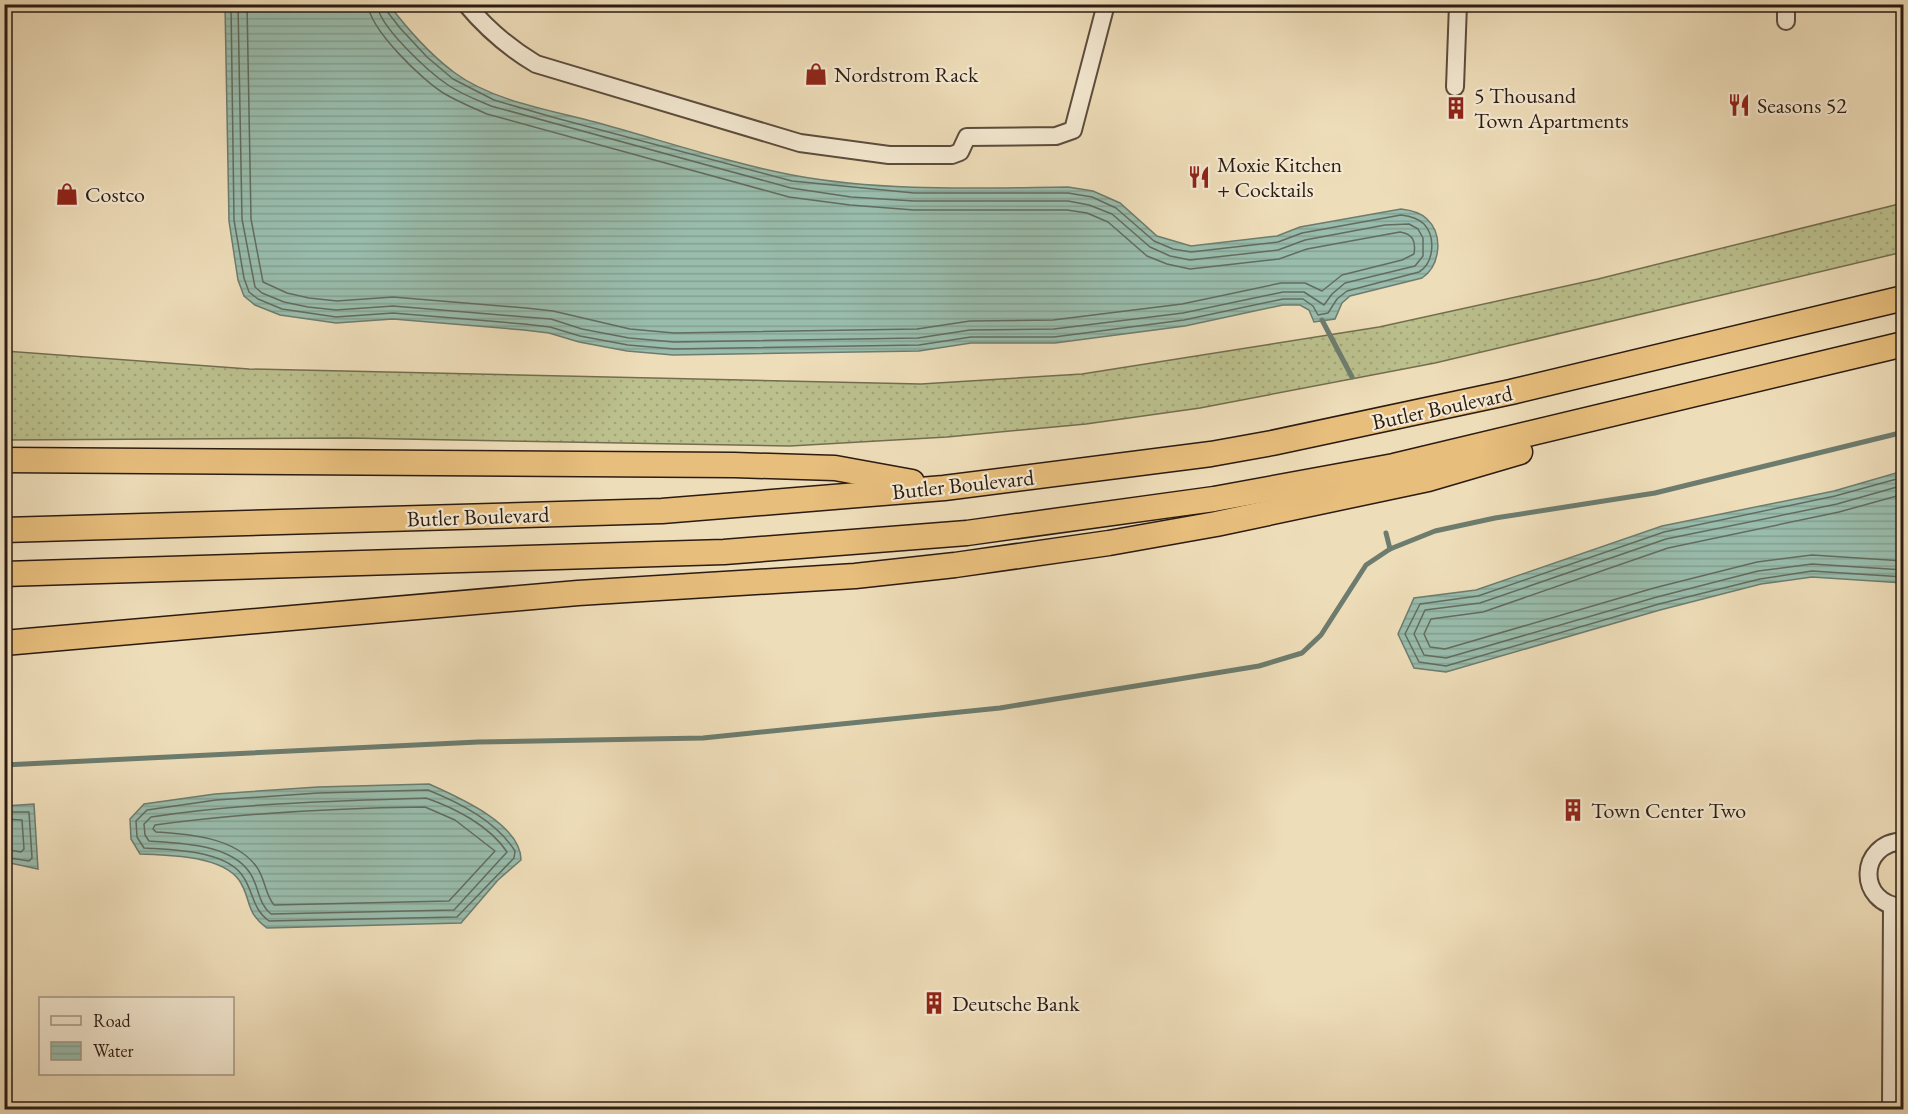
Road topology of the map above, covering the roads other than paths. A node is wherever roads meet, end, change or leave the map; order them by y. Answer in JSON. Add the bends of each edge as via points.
{"nodes":[{"id":1,"x":466,"y":4,"type":"edge"},
{"id":2,"x":1106,"y":4,"type":"edge"},
{"id":3,"x":1458,"y":4,"type":"edge"},
{"id":4,"x":1455,"y":87,"type":"dead end"},
{"id":5,"x":1904,"y":298,"type":"edge"},
{"id":6,"x":1904,"y":344,"type":"edge"},
{"id":7,"x":1665,"y":402,"type":"junction"},
{"id":8,"x":4,"y":460,"type":"edge"},
{"id":9,"x":944,"y":488,"type":"junction"},
{"id":10,"x":4,"y":530,"type":"edge"},
{"id":11,"x":4,"y":574,"type":"edge"},
{"id":12,"x":4,"y":643,"type":"edge"},
{"id":13,"x":1904,"y":841,"type":"edge"},
{"id":14,"x":1898,"y":906,"type":"edge"},
{"id":15,"x":1891,"y":1110,"type":"edge"}],
"edges":[{"from":1,"to":2,"type":"lane","via":[[515,51],[536,63],[800,143],[889,156],[952,155],[960,152],[968,137],[1056,136],[1073,130]]},
{"from":3,"to":4,"type":"lane"},
{"from":5,"to":9,"type":"highway","name":"Butler Boulevard","via":[[1511,392],[1272,443]]},
{"from":6,"to":7,"type":"highway","name":"Butler Boulevard"},
{"from":7,"to":11,"type":"highway","name":"Butler Boulevard","via":[[1336,477],[1214,500],[967,533],[724,552]]},
{"from":7,"to":12,"type":"highway","via":[[1428,478],[1163,534],[1005,559],[855,576],[578,592]]},
{"from":8,"to":9,"type":"highway","via":[[735,465],[835,468]]},
{"from":9,"to":10,"type":"highway","name":"Butler Boulevard","via":[[662,511]]},
{"from":13,"to":14,"type":"lane","via":[[1882,847],[1869,865],[1870,886],[1883,901]]},
{"from":14,"to":15,"type":"lane"}]}
